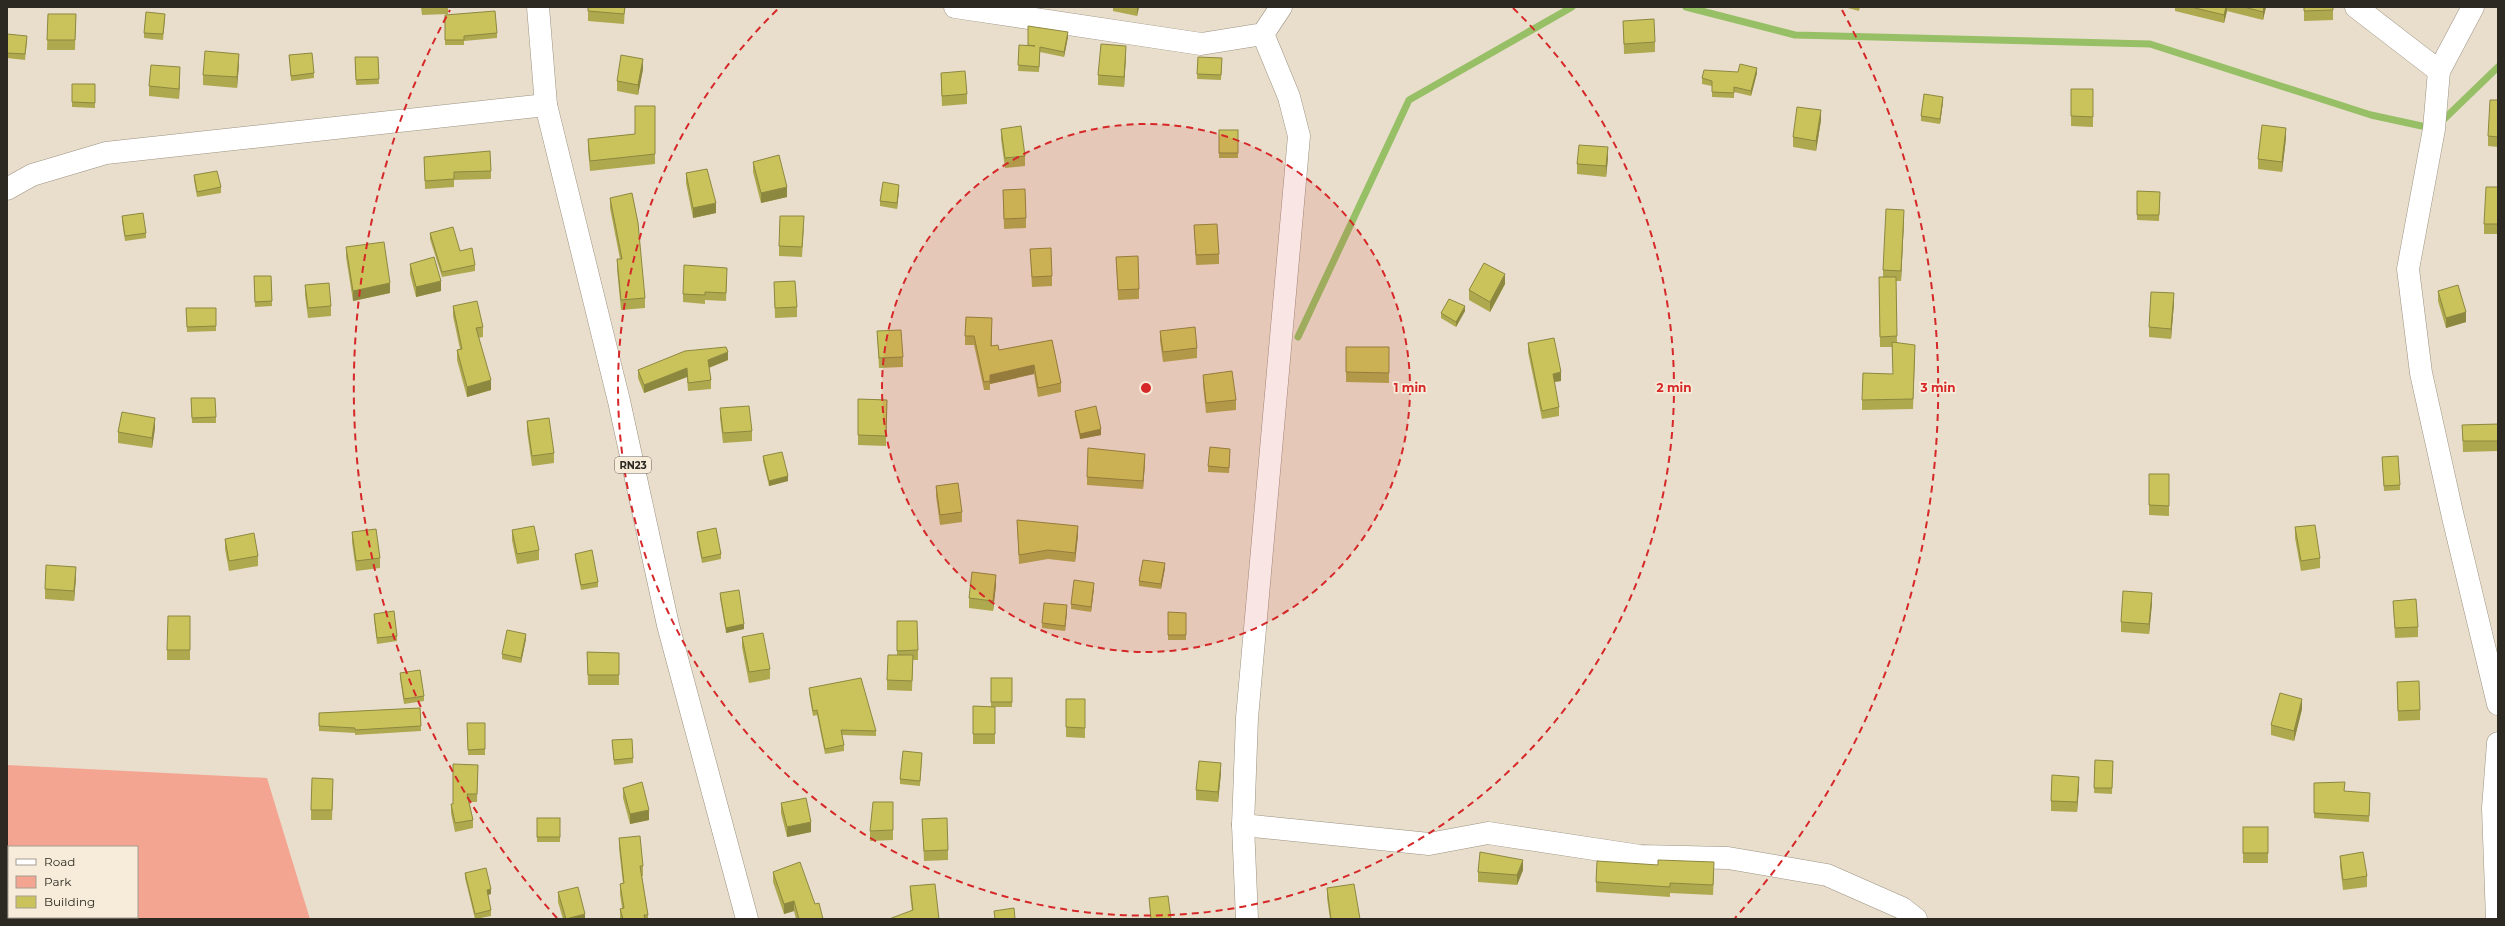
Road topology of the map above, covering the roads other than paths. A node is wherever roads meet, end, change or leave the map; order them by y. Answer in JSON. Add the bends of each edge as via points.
{"nodes":[{"id":1,"x":538,"y":7,"type":"edge"},
{"id":2,"x":955,"y":7,"type":"edge"},
{"id":3,"x":1281,"y":7,"type":"edge"},
{"id":4,"x":2356,"y":7,"type":"edge"},
{"id":5,"x":2473,"y":7,"type":"edge"},
{"id":6,"x":1264,"y":34,"type":"junction"},
{"id":7,"x":2439,"y":71,"type":"junction"},
{"id":8,"x":546,"y":105,"type":"junction"},
{"id":9,"x":7,"y":189,"type":"edge"},
{"id":10,"x":2498,"y":704,"type":"edge"},
{"id":11,"x":2498,"y":743,"type":"edge"},
{"id":12,"x":1242,"y":825,"type":"junction"},
{"id":13,"x":747,"y":919,"type":"edge"},
{"id":14,"x":1247,"y":919,"type":"edge"},
{"id":15,"x":1916,"y":919,"type":"edge"},
{"id":16,"x":2497,"y":919,"type":"edge"}],
"edges":[{"from":1,"to":8,"type":"street","number":"RN23"},
{"from":2,"to":6,"type":"street","via":[[1201,44]]},
{"from":3,"to":6,"type":"street"},
{"from":4,"to":7,"type":"street"},
{"from":5,"to":7,"type":"street"},
{"from":6,"to":12,"type":"street","via":[[1289,97],[1299,136],[1247,718]]},
{"from":7,"to":10,"type":"street","via":[[2434,129],[2408,269],[2421,372],[2452,517]]},
{"from":8,"to":9,"type":"street","via":[[106,153],[32,175]]},
{"from":8,"to":13,"type":"street","number":"RN23","via":[[619,401],[668,625]]},
{"from":11,"to":16,"type":"street","via":[[2493,808]]},
{"from":12,"to":14,"type":"street"},
{"from":12,"to":15,"type":"street","via":[[1429,844],[1488,833],[1640,856],[1728,858],[1827,875],[1902,908]]}]}
